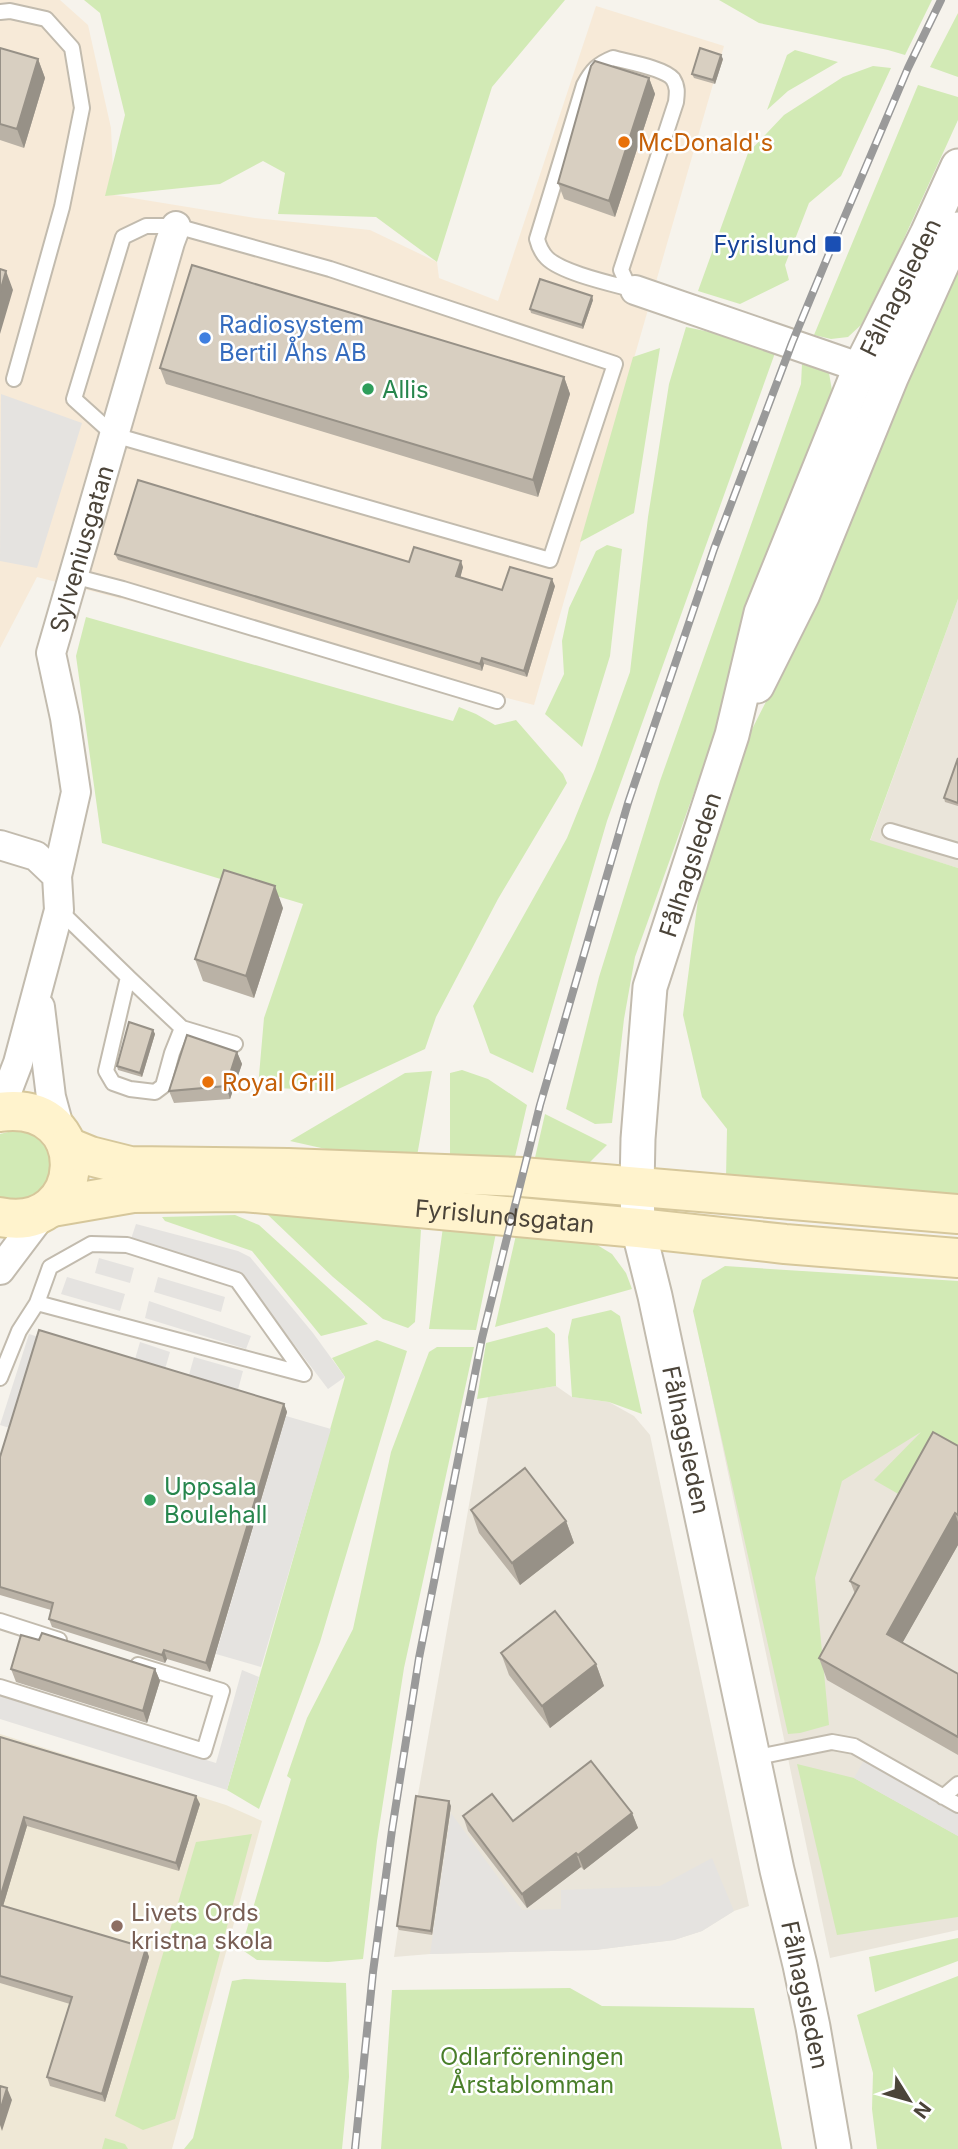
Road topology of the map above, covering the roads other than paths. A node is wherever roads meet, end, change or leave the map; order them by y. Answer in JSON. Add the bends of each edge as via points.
{"nodes":[{"id":1,"x":0,"y":12,"type":"edge"},
{"id":2,"x":958,"y":166,"type":"edge"},
{"id":3,"x":176,"y":226,"type":"junction"},
{"id":4,"x":958,"y":229,"type":"edge"},
{"id":5,"x":635,"y":290,"type":"junction"},
{"id":6,"x":860,"y":368,"type":"junction"},
{"id":7,"x":891,"y":378,"type":"junction"},
{"id":8,"x":14,"y":379,"type":"dead end"},
{"id":9,"x":114,"y":435,"type":"junction"},
{"id":10,"x":73,"y":576,"type":"junction"},
{"id":11,"x":498,"y":701,"type":"dead end"},
{"id":12,"x":732,"y":735,"type":"junction"},
{"id":13,"x":890,"y":831,"type":"dead end"},
{"id":14,"x":0,"y":845,"type":"edge"},
{"id":15,"x":958,"y":851,"type":"edge"},
{"id":16,"x":57,"y":877,"type":"junction"},
{"id":17,"x":59,"y":910,"type":"junction"},
{"id":18,"x":128,"y":978,"type":"junction"},
{"id":19,"x":38,"y":990,"type":"junction"},
{"id":20,"x":182,"y":1028,"type":"junction"},
{"id":21,"x":235,"y":1044,"type":"dead end"},
{"id":22,"x":0,"y":1111,"type":"edge"},
{"id":23,"x":65,"y":1140,"type":"junction"},
{"id":24,"x":638,"y":1185,"type":"junction"},
{"id":25,"x":48,"y":1210,"type":"junction"},
{"id":26,"x":958,"y":1214,"type":"edge"},
{"id":27,"x":0,"y":1217,"type":"edge"},
{"id":28,"x":639,"y":1228,"type":"junction"},
{"id":29,"x":958,"y":1258,"type":"edge"},
{"id":30,"x":0,"y":1270,"type":"edge"},
{"id":31,"x":37,"y":1303,"type":"junction"},
{"id":32,"x":0,"y":1378,"type":"edge"},
{"id":33,"x":0,"y":1621,"type":"edge"},
{"id":34,"x":78,"y":1646,"type":"edge"},
{"id":35,"x":131,"y":1662,"type":"edge"},
{"id":36,"x":0,"y":1687,"type":"edge"},
{"id":37,"x":753,"y":1758,"type":"junction"},
{"id":38,"x":958,"y":1784,"type":"edge"},
{"id":39,"x":943,"y":1797,"type":"junction"},
{"id":40,"x":958,"y":1805,"type":"edge"},
{"id":41,"x":834,"y":2149,"type":"edge"}],
"edges":[{"from":1,"to":8,"type":"lane","via":[[46,19],[72,48],[82,108],[62,207]]},
{"from":2,"to":6,"type":"street","name":"Fålhagsleden"},
{"from":3,"to":9,"type":"street","name":"Sylveniusgatan"},
{"from":3,"to":9,"type":"lane","via":[[146,226],[124,237],[74,399]]},
{"from":3,"to":9,"type":"lane","via":[[330,269],[615,363],[550,560]]},
{"from":4,"to":7,"type":"street","name":"Fålhagsleden"},
{"from":5,"to":5,"type":"lane","via":[[621,270],[677,88],[664,72],[613,58],[592,70],[584,85],[537,239],[547,259],[559,267]]},
{"from":5,"to":6,"type":"street","name":"Fålhagsleden"},
{"from":6,"to":7,"type":"street","name":"Fålhagsleden"},
{"from":6,"to":12,"type":"street","name":"Fålhagsleden","via":[[761,613]]},
{"from":7,"to":12,"type":"street","name":"Fålhagsleden","via":[[803,594]]},
{"from":9,"to":10,"type":"street","name":"Sylveniusgatan"},
{"from":10,"to":11,"type":"lane"},
{"from":10,"to":16,"type":"street","name":"Sylveniusgatan","via":[[51,653],[76,792]]},
{"from":12,"to":24,"type":"street","name":"Fålhagsleden","via":[[650,987]]},
{"from":13,"to":15,"type":"lane"},
{"from":14,"to":16,"type":"street","via":[[36,856]]},
{"from":16,"to":17,"type":"street","name":"Sylveniusgatan"},
{"from":17,"to":18,"type":"lane"},
{"from":17,"to":19,"type":"street","name":"Sylveniusgatan"},
{"from":18,"to":20,"type":"lane"},
{"from":18,"to":20,"type":"lane","via":[[106,1071],[113,1083],[155,1092],[163,1086]]},
{"from":19,"to":22,"type":"street","name":"Sylveniusgatan"},
{"from":19,"to":23,"type":"street","name":"Sylveniusgatan","via":[[51,1097]]},
{"from":20,"to":21,"type":"lane"},
{"from":22,"to":23,"type":"main road","name":"Fyrislundsgatan","via":[[34,1113],[49,1121]]},
{"from":23,"to":24,"type":"main road","name":"Fyrislundsgatan","via":[[90,1156],[130,1166],[302,1168]]},
{"from":23,"to":25,"type":"main road","via":[[71,1163],[69,1179]]},
{"from":24,"to":26,"type":"main road","name":"Fyrislundsgatan"},
{"from":24,"to":28,"type":"street","name":"Fålhagsleden"},
{"from":25,"to":27,"type":"main road","name":"Fyrislundsgatan","via":[[29,1219]]},
{"from":25,"to":28,"type":"main road","name":"Fyrislundsgatan","via":[[133,1193],[243,1192]]},
{"from":25,"to":30,"type":"street"},
{"from":28,"to":29,"type":"main road","name":"Fyrislundsgatan"},
{"from":28,"to":37,"type":"street","name":"Fålhagsleden"},
{"from":31,"to":31,"type":"lane","via":[[277,1367],[304,1374],[237,1280],[127,1245],[90,1244],[50,1267]]},
{"from":31,"to":32,"type":"lane","via":[[19,1331]]},
{"from":33,"to":34,"type":"lane"},
{"from":35,"to":36,"type":"lane","via":[[222,1691],[204,1751]]},
{"from":37,"to":39,"type":"lane","via":[[832,1742],[854,1746]]},
{"from":37,"to":41,"type":"street","name":"Fålhagsleden","via":[[810,2015]]},
{"from":38,"to":39,"type":"lane"},
{"from":39,"to":40,"type":"lane"}]}
